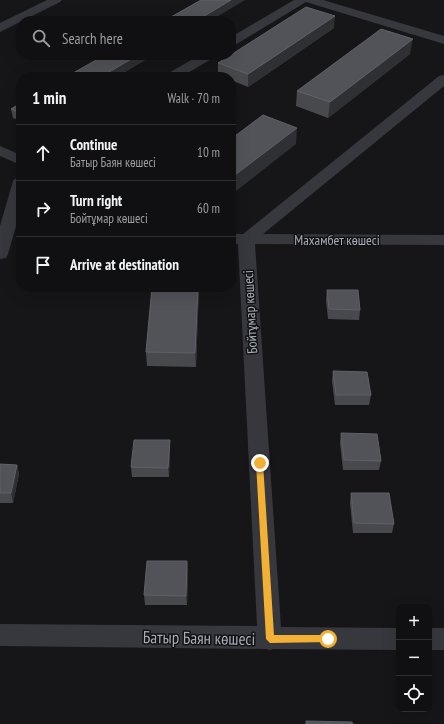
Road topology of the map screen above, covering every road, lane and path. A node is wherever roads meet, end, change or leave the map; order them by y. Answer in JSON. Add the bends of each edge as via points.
{"nodes":[{"id":1,"x":56,"y":0,"type":"edge"},
{"id":2,"x":302,"y":0,"type":"edge"},
{"id":3,"x":311,"y":0,"type":"edge"},
{"id":4,"x":24,"y":16,"type":"edge"},
{"id":5,"x":16,"y":20,"type":"edge"},
{"id":6,"x":0,"y":28,"type":"edge"},
{"id":7,"x":236,"y":39,"type":"edge"},
{"id":8,"x":444,"y":40,"type":"edge"},
{"id":9,"x":201,"y":60,"type":"edge"},
{"id":10,"x":180,"y":72,"type":"edge"},
{"id":11,"x":444,"y":79,"type":"edge"},
{"id":12,"x":0,"y":150,"type":"edge"},
{"id":13,"x":16,"y":158,"type":"edge"},
{"id":14,"x":16,"y":203,"type":"edge"},
{"id":15,"x":9,"y":233,"type":"edge"},
{"id":16,"x":239,"y":239,"type":"edge"},
{"id":17,"x":444,"y":240,"type":"edge"},
{"id":18,"x":0,"y":254,"type":"edge"},
{"id":19,"x":0,"y":635,"type":"edge"},
{"id":20,"x":270,"y":639,"type":"junction"},
{"id":21,"x":396,"y":639,"type":"edge"},
{"id":22,"x":432,"y":639,"type":"edge"},
{"id":23,"x":444,"y":639,"type":"edge"}],
"edges":[{"from":1,"to":4,"type":"street"},
{"from":2,"to":7,"type":"street"},
{"from":3,"to":8,"type":"street"},
{"from":5,"to":6,"type":"street"},
{"from":9,"to":10,"type":"street"},
{"from":11,"to":16,"type":"street"},
{"from":12,"to":13,"type":"street"},
{"from":14,"to":15,"type":"street"},
{"from":15,"to":18,"type":"street"},
{"from":16,"to":17,"type":"street","name":"Махамбет көшесі"},
{"from":16,"to":20,"type":"street","name":"Бойтұмар көшесі"},
{"from":19,"to":20,"type":"street","name":"Батыр Баян көшесі"},
{"from":20,"to":21,"type":"street","name":"Батыр Баян көшесі"},
{"from":22,"to":23,"type":"street"}]}
